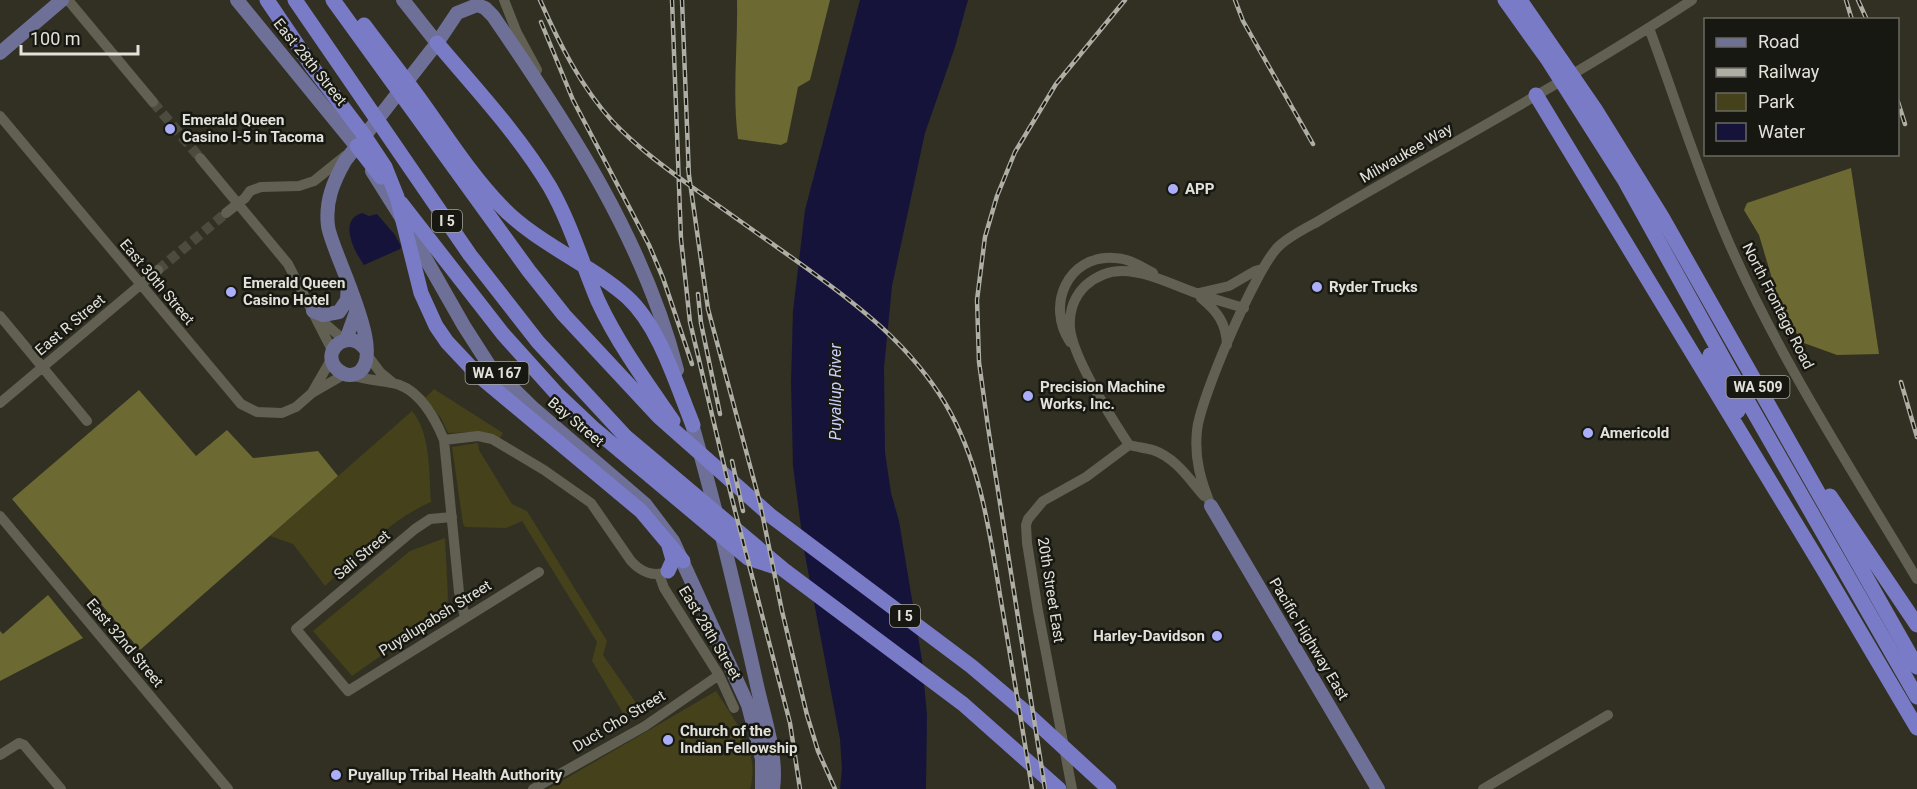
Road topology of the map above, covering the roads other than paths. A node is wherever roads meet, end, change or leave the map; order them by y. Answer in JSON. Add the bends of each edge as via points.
{"nodes":[{"id":1,"x":62,"y":0,"type":"edge"},
{"id":2,"x":68,"y":0,"type":"edge"},
{"id":3,"x":237,"y":0,"type":"edge"},
{"id":4,"x":267,"y":0,"type":"edge"},
{"id":5,"x":295,"y":0,"type":"edge"},
{"id":6,"x":333,"y":0,"type":"edge"},
{"id":7,"x":345,"y":0,"type":"edge"},
{"id":8,"x":403,"y":0,"type":"edge"},
{"id":9,"x":504,"y":0,"type":"edge"},
{"id":10,"x":1504,"y":0,"type":"edge"},
{"id":11,"x":1520,"y":0,"type":"edge"},
{"id":12,"x":1692,"y":0,"type":"edge"},
{"id":13,"x":413,"y":12,"type":"junction"},
{"id":14,"x":457,"y":12,"type":"edge"},
{"id":15,"x":1649,"y":28,"type":"junction"},
{"id":16,"x":437,"y":43,"type":"junction"},
{"id":17,"x":0,"y":53,"type":"edge"},
{"id":18,"x":1553,"y":57,"type":"junction"},
{"id":19,"x":391,"y":71,"type":"junction"},
{"id":20,"x":1536,"y":95,"type":"junction"},
{"id":21,"x":153,"y":102,"type":"tunnel mouth"},
{"id":22,"x":417,"y":105,"type":"junction"},
{"id":23,"x":1590,"y":113,"type":"junction"},
{"id":24,"x":0,"y":116,"type":"edge"},
{"id":25,"x":569,"y":128,"type":"junction"},
{"id":26,"x":357,"y":146,"type":"junction"},
{"id":27,"x":200,"y":158,"type":"tunnel mouth"},
{"id":28,"x":1624,"y":181,"type":"junction"},
{"id":29,"x":242,"y":201,"type":"junction"},
{"id":30,"x":226,"y":213,"type":"tunnel mouth"},
{"id":31,"x":1262,"y":269,"type":"junction"},
{"id":32,"x":158,"y":270,"type":"tunnel mouth"},
{"id":33,"x":347,"y":279,"type":"junction"},
{"id":34,"x":1172,"y":284,"type":"junction"},
{"id":35,"x":140,"y":285,"type":"junction"},
{"id":36,"x":1197,"y":293,"type":"junction"},
{"id":37,"x":356,"y":302,"type":"junction"},
{"id":38,"x":1244,"y":308,"type":"junction"},
{"id":39,"x":313,"y":311,"type":"junction"},
{"id":40,"x":0,"y":316,"type":"edge"},
{"id":41,"x":1722,"y":324,"type":"junction"},
{"id":42,"x":345,"y":340,"type":"junction"},
{"id":43,"x":1227,"y":346,"type":"junction"},
{"id":44,"x":1076,"y":349,"type":"junction"},
{"id":45,"x":367,"y":353,"type":"junction"},
{"id":46,"x":332,"y":355,"type":"junction"},
{"id":47,"x":43,"y":368,"type":"junction"},
{"id":48,"x":348,"y":375,"type":"junction"},
{"id":49,"x":393,"y":382,"type":"junction"},
{"id":50,"x":312,"y":393,"type":"junction"},
{"id":51,"x":0,"y":403,"type":"edge"},
{"id":52,"x":87,"y":421,"type":"dead end"},
{"id":53,"x":693,"y":425,"type":"junction"},
{"id":54,"x":444,"y":440,"type":"junction"},
{"id":55,"x":1129,"y":445,"type":"junction"},
{"id":56,"x":694,"y":450,"type":"junction"},
{"id":57,"x":1211,"y":506,"type":"junction"},
{"id":58,"x":0,"y":516,"type":"edge"},
{"id":59,"x":452,"y":517,"type":"junction"},
{"id":60,"x":665,"y":538,"type":"junction"},
{"id":61,"x":683,"y":561,"type":"junction"},
{"id":62,"x":1822,"y":567,"type":"junction"},
{"id":63,"x":784,"y":570,"type":"junction"},
{"id":64,"x":539,"y":572,"type":"dead end"},
{"id":65,"x":664,"y":572,"type":"junction"},
{"id":66,"x":691,"y":578,"type":"junction"},
{"id":67,"x":1917,"y":579,"type":"edge"},
{"id":68,"x":465,"y":617,"type":"junction"},
{"id":69,"x":1917,"y":625,"type":"edge"},
{"id":70,"x":1917,"y":668,"type":"edge"},
{"id":71,"x":719,"y":675,"type":"junction"},
{"id":72,"x":348,"y":691,"type":"joint"},
{"id":73,"x":1917,"y":697,"type":"edge"},
{"id":74,"x":734,"y":708,"type":"dead end"},
{"id":75,"x":1608,"y":716,"type":"dead end"},
{"id":76,"x":1917,"y":728,"type":"edge"},
{"id":77,"x":0,"y":755,"type":"edge"},
{"id":78,"x":61,"y":789,"type":"edge"},
{"id":79,"x":228,"y":789,"type":"edge"},
{"id":80,"x":533,"y":789,"type":"edge"},
{"id":81,"x":762,"y":789,"type":"edge"},
{"id":82,"x":773,"y":789,"type":"edge"},
{"id":83,"x":1059,"y":789,"type":"edge"},
{"id":84,"x":1072,"y":789,"type":"edge"},
{"id":85,"x":1109,"y":789,"type":"edge"},
{"id":86,"x":1378,"y":789,"type":"edge"},
{"id":87,"x":1483,"y":789,"type":"edge"}],
"edges":[{"from":1,"to":17,"type":"main road"},
{"from":2,"to":21,"type":"street"},
{"from":3,"to":26,"type":"main road","name":"East 28th Street"},
{"from":4,"to":60,"type":"highway","via":[[375,151],[392,183],[416,277],[447,342],[478,375],[641,510]]},
{"from":5,"to":63,"type":"highway","number":"I 5","via":[[470,255],[538,342],[626,438]]},
{"from":6,"to":19,"type":"highway"},
{"from":7,"to":19,"type":"highway"},
{"from":8,"to":13,"type":"main road"},
{"from":9,"to":25,"type":"street","via":[[526,52]]},
{"from":10,"to":18,"type":"highway","number":"WA 509"},
{"from":11,"to":18,"type":"highway","number":"WA 509"},
{"from":12,"to":15,"type":"street","name":"Milwaukee Way"},
{"from":13,"to":14,"type":"main road","via":[[431,23],[443,24]]},
{"from":13,"to":16,"type":"main road"},
{"from":14,"to":16,"type":"main road"},
{"from":14,"to":25,"type":"main road","via":[[474,6],[485,8]]},
{"from":15,"to":20,"type":"street","name":"Milwaukee Way"},
{"from":15,"to":67,"type":"street","name":"North Frontage Road","via":[[1706,187],[1754,295],[1802,385]]},
{"from":16,"to":26,"type":"main road"},
{"from":16,"to":56,"type":"highway","via":[[524,148],[549,187],[574,237],[597,299],[623,348]]},
{"from":18,"to":23,"type":"highway","number":"WA 509"},
{"from":19,"to":22,"type":"highway"},
{"from":20,"to":31,"type":"street","name":"Milwaukee Way","via":[[1288,240]]},
{"from":20,"to":62,"type":"highway"},
{"from":22,"to":53,"type":"highway","via":[[504,209],[636,306],[661,348]]},
{"from":22,"to":56,"type":"highway","number":"I 5","via":[[529,271],[564,315]]},
{"from":23,"to":28,"type":"highway","number":"WA 509"},
{"from":23,"to":41,"type":"highway","number":"WA 509","via":[[1662,217]]},
{"from":24,"to":35,"type":"street","name":"East 30th Street"},
{"from":25,"to":53,"type":"main road","via":[[649,284]]},
{"from":26,"to":29,"type":"street","via":[[314,181],[270,188]]},
{"from":26,"to":33,"type":"main road","via":[[334,180],[327,212],[331,240]]},
{"from":26,"to":61,"type":"main road","name":"Bay Street","number":"WA 167","via":[[489,365],[645,504]]},
{"from":26,"to":63,"type":"highway","via":[[485,312],[564,401],[748,558]]},
{"from":27,"to":29,"type":"street"},
{"from":28,"to":62,"type":"highway","via":[[1749,433]]},
{"from":28,"to":73,"type":"highway","number":"WA 509"},
{"from":29,"to":30,"type":"street"},
{"from":29,"to":39,"type":"street","via":[[288,264]]},
{"from":31,"to":36,"type":"street","via":[[1222,289]]},
{"from":31,"to":38,"type":"street","name":"Milwaukee Way"},
{"from":32,"to":35,"type":"street","name":"East R Street"},
{"from":33,"to":37,"type":"main road"},
{"from":33,"to":39,"type":"main road","via":[[347,300],[342,310],[330,315]]},
{"from":34,"to":36,"type":"street"},
{"from":34,"to":44,"type":"street","via":[[1124,271],[1095,278],[1072,307],[1070,330]]},
{"from":34,"to":44,"type":"street","via":[[1121,258],[1104,258],[1082,267],[1063,289],[1059,308],[1063,329]]},
{"from":35,"to":47,"type":"street","name":"East R Street"},
{"from":35,"to":50,"type":"street","name":"East 30th Street","via":[[241,404],[257,412],[282,413]]},
{"from":36,"to":38,"type":"street"},
{"from":36,"to":43,"type":"street","via":[[1222,320]]},
{"from":37,"to":42,"type":"main road"},
{"from":37,"to":45,"type":"main road"},
{"from":38,"to":43,"type":"street","name":"Milwaukee Way"},
{"from":39,"to":42,"type":"street"},
{"from":39,"to":46,"type":"street"},
{"from":40,"to":47,"type":"street"},
{"from":41,"to":69,"type":"highway"},
{"from":41,"to":70,"type":"highway","number":"WA 509"},
{"from":42,"to":45,"type":"main road","via":[[360,342]]},
{"from":42,"to":46,"type":"main road"},
{"from":43,"to":57,"type":"street","name":"Milwaukee Way","via":[[1197,429],[1196,459]]},
{"from":44,"to":55,"type":"street"},
{"from":45,"to":48,"type":"main road","via":[[362,371]]},
{"from":45,"to":49,"type":"street","via":[[380,372]]},
{"from":46,"to":48,"type":"main road","via":[[336,368]]},
{"from":46,"to":50,"type":"street","name":"East 30th Street"},
{"from":47,"to":51,"type":"street","name":"East R Street"},
{"from":47,"to":52,"type":"street"},
{"from":48,"to":49,"type":"street"},
{"from":48,"to":50,"type":"street","name":"East 30th Street"},
{"from":49,"to":54,"type":"street","via":[[424,405]]},
{"from":53,"to":82,"type":"main road","via":[[745,630],[771,751]]},
{"from":54,"to":59,"type":"street"},
{"from":54,"to":65,"type":"street","via":[[478,436],[492,439],[518,454],[591,503],[634,564],[644,572]]},
{"from":55,"to":57,"type":"street","via":[[1153,450],[1170,459]]},
{"from":55,"to":84,"type":"street","name":"20th Street East","via":[[1086,477],[1043,501],[1026,525]]},
{"from":56,"to":85,"type":"highway","number":"I 5","via":[[771,516],[971,666]]},
{"from":57,"to":86,"type":"main road","name":"Pacific Highway East"},
{"from":58,"to":79,"type":"street","name":"East 32nd Street"},
{"from":59,"to":68,"type":"street"},
{"from":59,"to":72,"type":"street","name":"Sali Street","via":[[430,519],[416,529],[296,629]]},
{"from":60,"to":61,"type":"highway"},
{"from":60,"to":65,"type":"highway","via":[[673,563]]},
{"from":61,"to":66,"type":"main road","name":"Bay Street","number":"WA 167"},
{"from":62,"to":76,"type":"highway"},
{"from":63,"to":83,"type":"highway","number":"I 5","via":[[963,704]]},
{"from":64,"to":68,"type":"street","name":"Puyalupabsh Street"},
{"from":65,"to":66,"type":"main road","via":[[680,570]]},
{"from":65,"to":71,"type":"street","name":"East 28th Street","via":[[664,588]]},
{"from":66,"to":81,"type":"main road","name":"Bay Street","number":"WA 167","via":[[748,705],[762,759]]},
{"from":68,"to":72,"type":"street","name":"Puyalupabsh Street"},
{"from":71,"to":74,"type":"street","name":"East 28th Street"},
{"from":71,"to":80,"type":"street","name":"Duct Cho Street","via":[[645,726]]},
{"from":75,"to":87,"type":"street"},
{"from":77,"to":78,"type":"street","via":[[19,743],[24,745]]}]}
